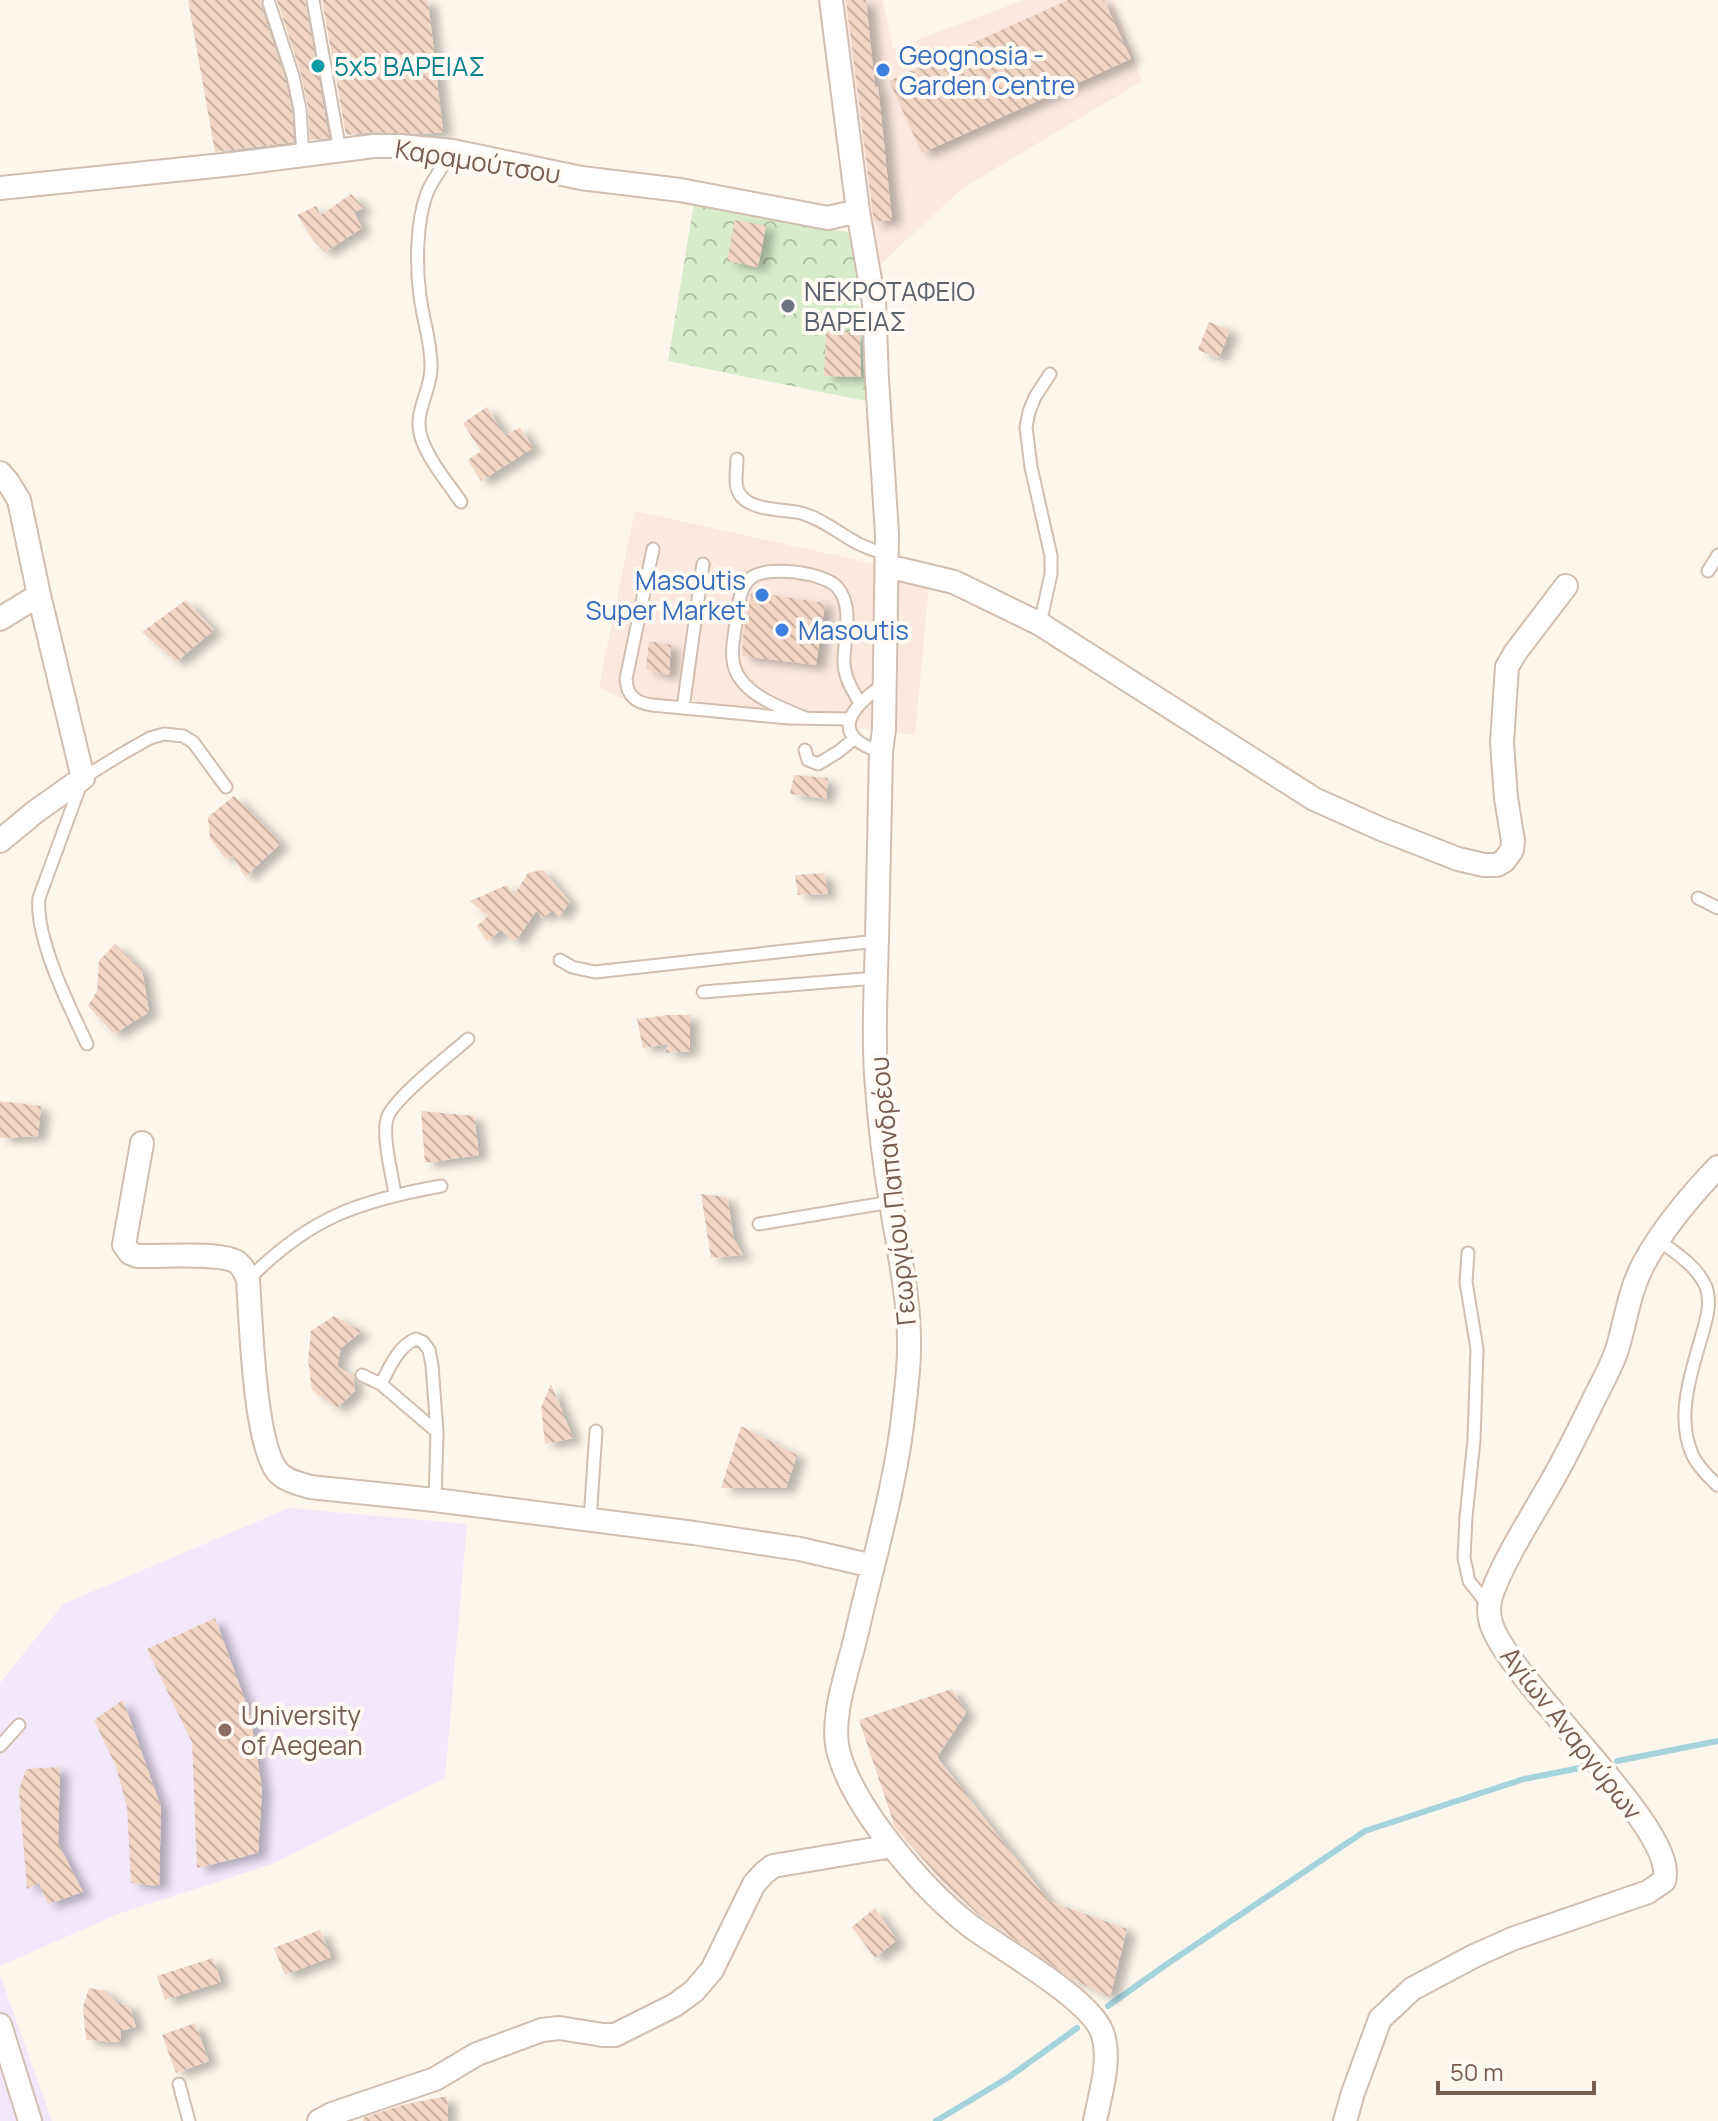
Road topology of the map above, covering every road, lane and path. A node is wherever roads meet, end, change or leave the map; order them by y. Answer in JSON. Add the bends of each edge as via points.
{"nodes":[{"id":1,"x":313,"y":0,"type":"edge"},
{"id":2,"x":831,"y":0,"type":"edge"},
{"id":3,"x":269,"y":3,"type":"dead end"},
{"id":4,"x":340,"y":151,"type":"junction"},
{"id":5,"x":453,"y":151,"type":"junction"},
{"id":6,"x":303,"y":156,"type":"junction"},
{"id":7,"x":0,"y":188,"type":"edge"},
{"id":8,"x":858,"y":211,"type":"junction"},
{"id":9,"x":1050,"y":374,"type":"dead end"},
{"id":10,"x":737,"y":459,"type":"dead end"},
{"id":11,"x":0,"y":473,"type":"edge"},
{"id":12,"x":461,"y":502,"type":"dead end"},
{"id":13,"x":653,"y":549,"type":"dead end"},
{"id":14,"x":1718,"y":555,"type":"edge"},
{"id":15,"x":886,"y":560,"type":"junction"},
{"id":16,"x":703,"y":564,"type":"dead end"},
{"id":17,"x":1708,"y":571,"type":"dead end"},
{"id":18,"x":1566,"y":586,"type":"dead end"},
{"id":19,"x":39,"y":595,"type":"junction"},
{"id":20,"x":0,"y":619,"type":"edge"},
{"id":21,"x":1040,"y":624,"type":"junction"},
{"id":22,"x":884,"y":684,"type":"junction"},
{"id":23,"x":860,"y":703,"type":"junction"},
{"id":24,"x":683,"y":708,"type":"junction"},
{"id":25,"x":806,"y":718,"type":"junction"},
{"id":26,"x":850,"y":719,"type":"junction"},
{"id":27,"x":854,"y":739,"type":"junction"},
{"id":28,"x":805,"y":750,"type":"dead end"},
{"id":29,"x":881,"y":752,"type":"junction"},
{"id":30,"x":83,"y":778,"type":"junction"},
{"id":31,"x":226,"y":787,"type":"dead end"},
{"id":32,"x":0,"y":841,"type":"edge"},
{"id":33,"x":1698,"y":898,"type":"dead end"},
{"id":34,"x":1718,"y":908,"type":"edge"},
{"id":35,"x":877,"y":941,"type":"junction"},
{"id":36,"x":560,"y":960,"type":"dead end"},
{"id":37,"x":876,"y":978,"type":"junction"},
{"id":38,"x":703,"y":992,"type":"dead end"},
{"id":39,"x":468,"y":1039,"type":"dead end"},
{"id":40,"x":87,"y":1044,"type":"dead end"},
{"id":41,"x":142,"y":1143,"type":"dead end"},
{"id":42,"x":1718,"y":1167,"type":"edge"},
{"id":43,"x":441,"y":1186,"type":"dead end"},
{"id":44,"x":395,"y":1194,"type":"junction"},
{"id":45,"x":891,"y":1202,"type":"junction"},
{"id":46,"x":759,"y":1224,"type":"dead end"},
{"id":47,"x":1658,"y":1240,"type":"junction"},
{"id":48,"x":1468,"y":1253,"type":"dead end"},
{"id":49,"x":248,"y":1280,"type":"junction"},
{"id":50,"x":362,"y":1375,"type":"dead end"},
{"id":51,"x":381,"y":1384,"type":"junction"},
{"id":52,"x":596,"y":1431,"type":"dead end"},
{"id":53,"x":437,"y":1432,"type":"junction"},
{"id":54,"x":1717,"y":1485,"type":"edge"},
{"id":55,"x":435,"y":1500,"type":"junction"},
{"id":56,"x":590,"y":1520,"type":"junction"},
{"id":57,"x":873,"y":1566,"type":"junction"},
{"id":58,"x":1489,"y":1606,"type":"junction"},
{"id":59,"x":19,"y":1725,"type":"dead end"},
{"id":60,"x":0,"y":1746,"type":"edge"},
{"id":61,"x":892,"y":1846,"type":"junction"},
{"id":62,"x":0,"y":2025,"type":"edge"},
{"id":63,"x":179,"y":2084,"type":"dead end"},
{"id":64,"x":30,"y":2121,"type":"edge"},
{"id":65,"x":189,"y":2121,"type":"edge"},
{"id":66,"x":319,"y":2121,"type":"edge"},
{"id":67,"x":1095,"y":2121,"type":"edge"},
{"id":68,"x":1345,"y":2121,"type":"edge"}],
"edges":[{"from":1,"to":4,"type":"lane"},
{"from":2,"to":8,"type":"street","name":"Γεωργίου Παπανδρέου"},
{"from":3,"to":6,"type":"lane","via":[[293,76]]},
{"from":4,"to":5,"type":"street","name":"Καραμούτσου","via":[[387,146]]},
{"from":4,"to":6,"type":"street","name":"Καραμούτσου"},
{"from":5,"to":8,"type":"street","name":"Καραμούτσου","via":[[581,178],[828,218]]},
{"from":5,"to":12,"type":"lane","via":[[427,195],[419,227],[420,294],[432,364],[419,426],[433,461]]},
{"from":6,"to":7,"type":"street","name":"Καραμούτσου"},
{"from":8,"to":15,"type":"street","name":"Γεωργίου Παπανδρέου","via":[[874,303]]},
{"from":9,"to":21,"type":"lane","via":[[1035,397],[1026,427],[1051,556]]},
{"from":10,"to":15,"type":"lane","via":[[736,486],[743,499],[821,521]]},
{"from":11,"to":19,"type":"street","via":[[19,500]]},
{"from":13,"to":24,"type":"lane","via":[[627,689],[641,703]]},
{"from":14,"to":17,"type":"lane"},
{"from":15,"to":21,"type":"street","via":[[954,582]]},
{"from":15,"to":22,"type":"street","name":"Γεωργίου Παπανδρέου"},
{"from":16,"to":24,"type":"lane"},
{"from":18,"to":21,"type":"street","via":[[1507,667],[1502,742],[1513,841],[1509,855],[1497,865],[1458,859],[1314,799]]},
{"from":19,"to":20,"type":"street"},
{"from":19,"to":30,"type":"street"},
{"from":22,"to":23,"type":"lane"},
{"from":22,"to":29,"type":"street","name":"Γεωργίου Παπανδρέου"},
{"from":23,"to":25,"type":"lane","via":[[844,665],[846,609],[837,587],[817,576],[768,571],[751,577],[741,592],[734,667],[748,687]]},
{"from":23,"to":26,"type":"lane"},
{"from":24,"to":25,"type":"lane"},
{"from":25,"to":26,"type":"lane"},
{"from":26,"to":27,"type":"lane"},
{"from":27,"to":28,"type":"lane","via":[[818,764],[808,760]]},
{"from":27,"to":29,"type":"lane"},
{"from":29,"to":35,"type":"street","name":"Γεωργίου Παπανδρέου"},
{"from":30,"to":31,"type":"lane","via":[[150,738],[172,733],[193,742]]},
{"from":30,"to":32,"type":"street"},
{"from":30,"to":40,"type":"lane","via":[[38,911],[66,999]]},
{"from":33,"to":34,"type":"lane"},
{"from":35,"to":36,"type":"lane","via":[[595,972]]},
{"from":35,"to":37,"type":"street","name":"Γεωργίου Παπανδρέου"},
{"from":37,"to":38,"type":"lane"},
{"from":37,"to":45,"type":"street","name":"Γεωργίου Παπανδρέου","via":[[876,1071]]},
{"from":39,"to":44,"type":"lane","via":[[388,1114]]},
{"from":41,"to":49,"type":"street","via":[[125,1248],[137,1256],[232,1260]]},
{"from":42,"to":47,"type":"street"},
{"from":43,"to":44,"type":"lane"},
{"from":44,"to":49,"type":"lane","via":[[304,1233]]},
{"from":45,"to":46,"type":"lane"},
{"from":45,"to":57,"type":"street","name":"Γεωργίου Παπανδρέου","via":[[909,1348],[894,1478]]},
{"from":47,"to":54,"type":"lane","via":[[1676,1252],[1706,1288],[1707,1315],[1685,1403],[1693,1455]]},
{"from":47,"to":58,"type":"street","via":[[1633,1285],[1609,1369]]},
{"from":48,"to":58,"type":"lane","via":[[1466,1282],[1477,1349],[1464,1558],[1469,1581]]},
{"from":49,"to":55,"type":"street","via":[[260,1420],[281,1476],[310,1487]]},
{"from":50,"to":51,"type":"lane"},
{"from":51,"to":53,"type":"lane"},
{"from":51,"to":53,"type":"lane","via":[[409,1342],[423,1342],[432,1365]]},
{"from":52,"to":56,"type":"lane"},
{"from":53,"to":55,"type":"lane"},
{"from":55,"to":56,"type":"street"},
{"from":56,"to":57,"type":"street","via":[[800,1549]]},
{"from":57,"to":61,"type":"street","name":"Γεωργίου Παπανδρέου","via":[[836,1733],[848,1775]]},
{"from":58,"to":68,"type":"street","name":"Αγίων Αναργύρων","via":[[1491,1624],[1517,1668],[1629,1802],[1662,1857],[1666,1875],[1648,1892],[1512,1939],[1412,1989],[1380,2019]]},
{"from":59,"to":60,"type":"lane"},
{"from":61,"to":66,"type":"street","via":[[773,1866],[754,1884],[712,1970],[694,1991],[615,2035],[542,2030],[477,2054],[435,2079]]},
{"from":61,"to":67,"type":"street","name":"Γεωργίου Παπανδρέου","via":[[968,1924],[1069,1994],[1098,2023],[1105,2065]]},
{"from":62,"to":64,"type":"street"},
{"from":63,"to":65,"type":"lane"}]}
